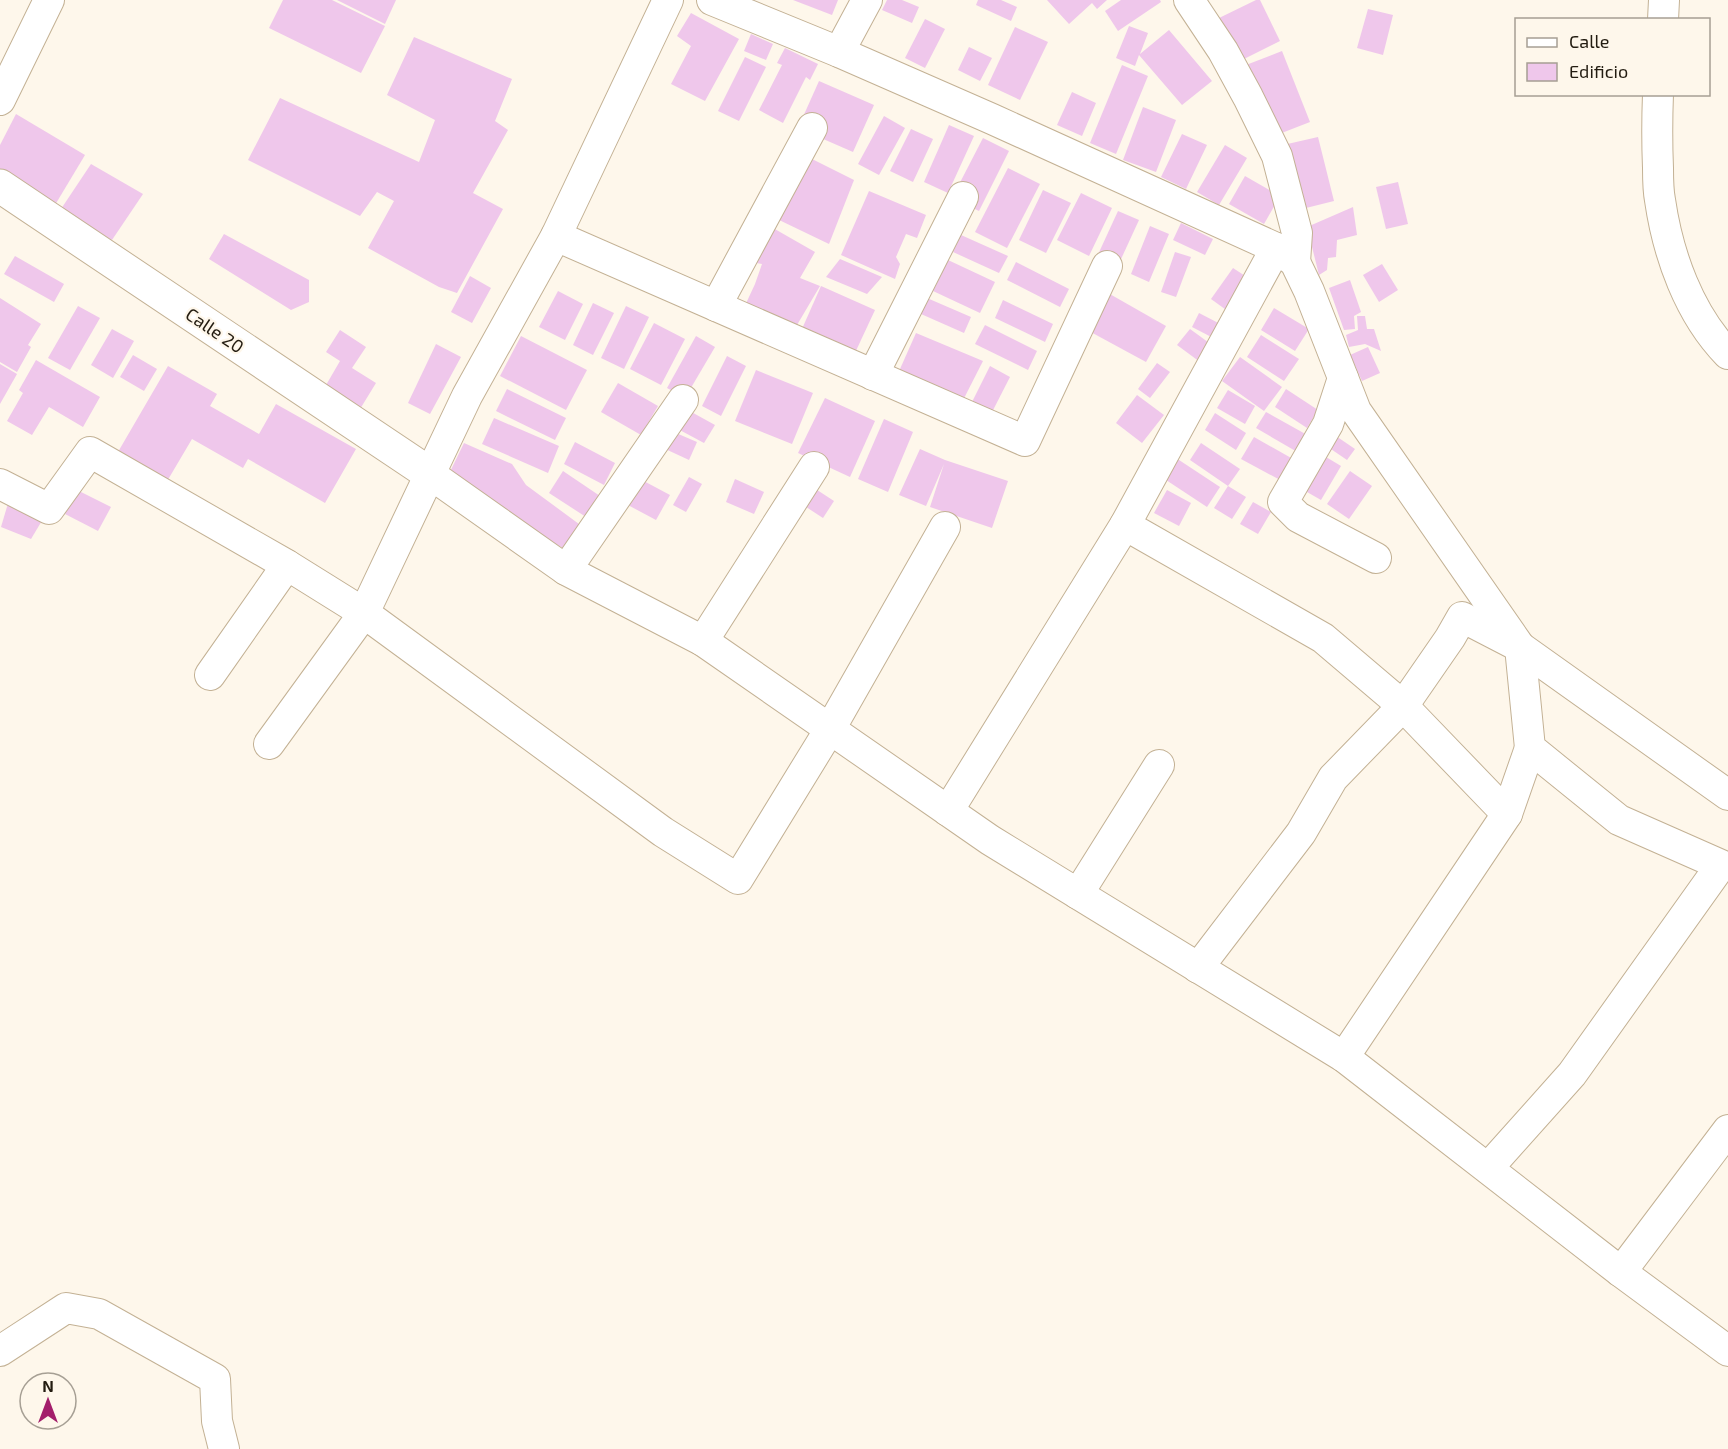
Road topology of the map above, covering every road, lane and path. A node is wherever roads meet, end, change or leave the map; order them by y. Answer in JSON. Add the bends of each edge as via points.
{"nodes":[{"id":1,"x":50,"y":0,"type":"edge"},
{"id":2,"x":668,"y":0,"type":"edge"},
{"id":3,"x":712,"y":0,"type":"edge"},
{"id":4,"x":867,"y":0,"type":"edge"},
{"id":5,"x":1189,"y":0,"type":"edge"},
{"id":6,"x":1664,"y":0,"type":"edge"},
{"id":7,"x":1663,"y":18,"type":"edge"},
{"id":8,"x":839,"y":52,"type":"junction"},
{"id":9,"x":1658,"y":96,"type":"edge"},
{"id":10,"x":0,"y":100,"type":"edge"},
{"id":11,"x":812,"y":128,"type":"dead end"},
{"id":12,"x":0,"y":186,"type":"edge"},
{"id":13,"x":963,"y":197,"type":"dead end"},
{"id":14,"x":556,"y":236,"type":"junction"},
{"id":15,"x":1286,"y":255,"type":"junction"},
{"id":16,"x":1107,"y":266,"type":"dead end"},
{"id":17,"x":716,"y":306,"type":"junction"},
{"id":18,"x":1728,"y":354,"type":"edge"},
{"id":19,"x":873,"y":375,"type":"junction"},
{"id":20,"x":1343,"y":378,"type":"junction"},
{"id":21,"x":683,"y":400,"type":"dead end"},
{"id":22,"x":814,"y":467,"type":"dead end"},
{"id":23,"x":430,"y":474,"type":"junction"},
{"id":24,"x":0,"y":484,"type":"edge"},
{"id":25,"x":1125,"y":525,"type":"junction"},
{"id":26,"x":945,"y":527,"type":"dead end"},
{"id":27,"x":1376,"y":558,"type":"dead end"},
{"id":28,"x":287,"y":565,"type":"junction"},
{"id":29,"x":566,"y":570,"type":"junction"},
{"id":30,"x":364,"y":613,"type":"junction"},
{"id":31,"x":703,"y":641,"type":"junction"},
{"id":32,"x":1520,"y":647,"type":"junction"},
{"id":33,"x":210,"y":675,"type":"dead end"},
{"id":34,"x":1403,"y":706,"type":"junction"},
{"id":35,"x":830,"y":729,"type":"junction"},
{"id":36,"x":269,"y":744,"type":"dead end"},
{"id":37,"x":1530,"y":748,"type":"junction"},
{"id":38,"x":1159,"y":765,"type":"dead end"},
{"id":39,"x":1728,"y":795,"type":"edge"},
{"id":40,"x":948,"y":811,"type":"junction"},
{"id":41,"x":1507,"y":813,"type":"junction"},
{"id":42,"x":1078,"y":894,"type":"junction"},
{"id":43,"x":1198,"y":968,"type":"junction"},
{"id":44,"x":1344,"y":1057,"type":"junction"},
{"id":45,"x":1728,"y":1130,"type":"edge"},
{"id":46,"x":1488,"y":1168,"type":"junction"},
{"id":47,"x":1620,"y":1272,"type":"junction"},
{"id":48,"x":0,"y":1351,"type":"edge"},
{"id":49,"x":1728,"y":1351,"type":"edge"},
{"id":50,"x":224,"y":1449,"type":"edge"}],
"edges":[{"from":1,"to":10,"type":"street"},
{"from":2,"to":14,"type":"street"},
{"from":3,"to":8,"type":"street"},
{"from":4,"to":8,"type":"street"},
{"from":5,"to":15,"type":"street","via":[[1223,51],[1277,156],[1297,233]]},
{"from":6,"to":7,"type":"street"},
{"from":8,"to":15,"type":"street"},
{"from":9,"to":18,"type":"street","via":[[1659,198],[1667,234],[1690,299]]},
{"from":11,"to":17,"type":"street"},
{"from":12,"to":23,"type":"main road","name":"Calle 20"},
{"from":13,"to":19,"type":"street"},
{"from":14,"to":17,"type":"street"},
{"from":14,"to":23,"type":"street","via":[[467,396]]},
{"from":15,"to":20,"type":"street","via":[[1309,291]]},
{"from":15,"to":25,"type":"street"},
{"from":16,"to":19,"type":"street","via":[[1025,441]]},
{"from":17,"to":19,"type":"street"},
{"from":20,"to":27,"type":"street","via":[[1328,424],[1283,501],[1298,517]]},
{"from":20,"to":32,"type":"street","via":[[1356,411]]},
{"from":21,"to":29,"type":"street"},
{"from":22,"to":31,"type":"street"},
{"from":23,"to":29,"type":"street"},
{"from":23,"to":30,"type":"street"},
{"from":24,"to":28,"type":"street","via":[[49,509],[90,452]]},
{"from":25,"to":34,"type":"street","via":[[1323,638]]},
{"from":25,"to":40,"type":"street"},
{"from":26,"to":35,"type":"street"},
{"from":28,"to":30,"type":"street"},
{"from":28,"to":33,"type":"street"},
{"from":29,"to":31,"type":"street"},
{"from":30,"to":35,"type":"street","via":[[663,832],[738,879]]},
{"from":30,"to":36,"type":"street"},
{"from":31,"to":35,"type":"street"},
{"from":32,"to":34,"type":"street","via":[[1462,617]]},
{"from":32,"to":37,"type":"street"},
{"from":32,"to":39,"type":"street"},
{"from":34,"to":41,"type":"street"},
{"from":34,"to":43,"type":"street","via":[[1333,778],[1301,833]]},
{"from":35,"to":40,"type":"street"},
{"from":37,"to":41,"type":"street"},
{"from":37,"to":46,"type":"street","via":[[1619,820],[1721,866],[1572,1074]]},
{"from":38,"to":42,"type":"street"},
{"from":40,"to":42,"type":"street"},
{"from":41,"to":44,"type":"street"},
{"from":42,"to":43,"type":"street"},
{"from":43,"to":44,"type":"street"},
{"from":44,"to":46,"type":"street"},
{"from":45,"to":47,"type":"street"},
{"from":46,"to":47,"type":"street"},
{"from":47,"to":49,"type":"street"},
{"from":48,"to":50,"type":"street","via":[[66,1308],[99,1314],[215,1379],[217,1421]]}]}
